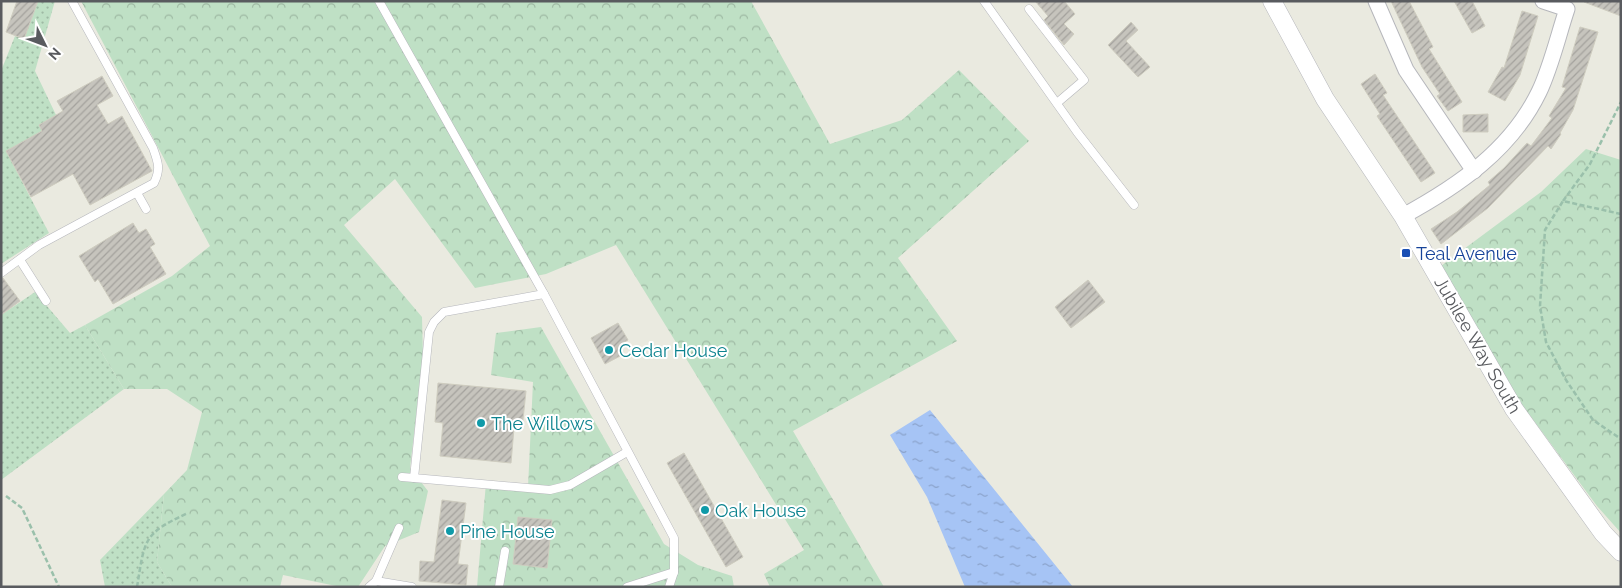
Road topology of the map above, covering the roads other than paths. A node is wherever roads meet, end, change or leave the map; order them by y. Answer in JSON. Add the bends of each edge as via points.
{"nodes":[{"id":1,"x":72,"y":1,"type":"edge"},
{"id":2,"x":379,"y":1,"type":"edge"},
{"id":3,"x":984,"y":1,"type":"edge"},
{"id":4,"x":1272,"y":1,"type":"edge"},
{"id":5,"x":1376,"y":1,"type":"edge"},
{"id":6,"x":1543,"y":1,"type":"edge"},
{"id":7,"x":1029,"y":9,"type":"dead end"},
{"id":8,"x":1057,"y":103,"type":"junction"},
{"id":9,"x":1474,"y":171,"type":"junction"},
{"id":10,"x":137,"y":193,"type":"junction"},
{"id":11,"x":1134,"y":205,"type":"dead end"},
{"id":12,"x":146,"y":209,"type":"dead end"},
{"id":13,"x":1404,"y":216,"type":"junction"},
{"id":14,"x":20,"y":260,"type":"junction"},
{"id":15,"x":1,"y":273,"type":"edge"},
{"id":16,"x":544,"y":294,"type":"junction"},
{"id":17,"x":46,"y":301,"type":"dead end"},
{"id":18,"x":627,"y":452,"type":"junction"},
{"id":19,"x":402,"y":477,"type":"dead end"},
{"id":20,"x":414,"y":478,"type":"junction"},
{"id":21,"x":399,"y":528,"type":"dead end"},
{"id":22,"x":505,"y":551,"type":"dead end"},
{"id":23,"x":1621,"y":552,"type":"edge"},
{"id":24,"x":674,"y":572,"type":"junction"},
{"id":25,"x":376,"y":580,"type":"junction"},
{"id":26,"x":369,"y":587,"type":"edge"},
{"id":27,"x":412,"y":587,"type":"edge"},
{"id":28,"x":499,"y":587,"type":"edge"},
{"id":29,"x":627,"y":587,"type":"edge"},
{"id":30,"x":669,"y":587,"type":"edge"}],
"edges":[{"from":1,"to":10,"type":"lane","via":[[160,167],[154,184]]},
{"from":2,"to":16,"type":"lane"},
{"from":3,"to":8,"type":"lane"},
{"from":4,"to":13,"type":"street","name":"Jubilee Way South","via":[[1325,99]]},
{"from":5,"to":9,"type":"street","via":[[1406,70]]},
{"from":6,"to":9,"type":"street","via":[[1567,9],[1540,91],[1521,123]]},
{"from":7,"to":8,"type":"lane","via":[[1084,80]]},
{"from":8,"to":11,"type":"lane"},
{"from":9,"to":13,"type":"street"},
{"from":10,"to":12,"type":"lane"},
{"from":10,"to":14,"type":"lane","via":[[39,245]]},
{"from":13,"to":23,"type":"street","name":"Jubilee Way South","via":[[1514,409],[1603,533]]},
{"from":14,"to":15,"type":"lane"},
{"from":14,"to":17,"type":"lane"},
{"from":16,"to":18,"type":"lane"},
{"from":16,"to":20,"type":"lane","via":[[444,312],[434,322],[429,332]]},
{"from":18,"to":20,"type":"lane","via":[[570,484],[550,490]]},
{"from":18,"to":24,"type":"lane","via":[[674,538]]},
{"from":19,"to":20,"type":"lane"},
{"from":21,"to":25,"type":"lane"},
{"from":22,"to":28,"type":"lane"},
{"from":24,"to":29,"type":"lane"},
{"from":24,"to":30,"type":"lane"},
{"from":25,"to":26,"type":"lane"},
{"from":25,"to":27,"type":"lane"}]}
